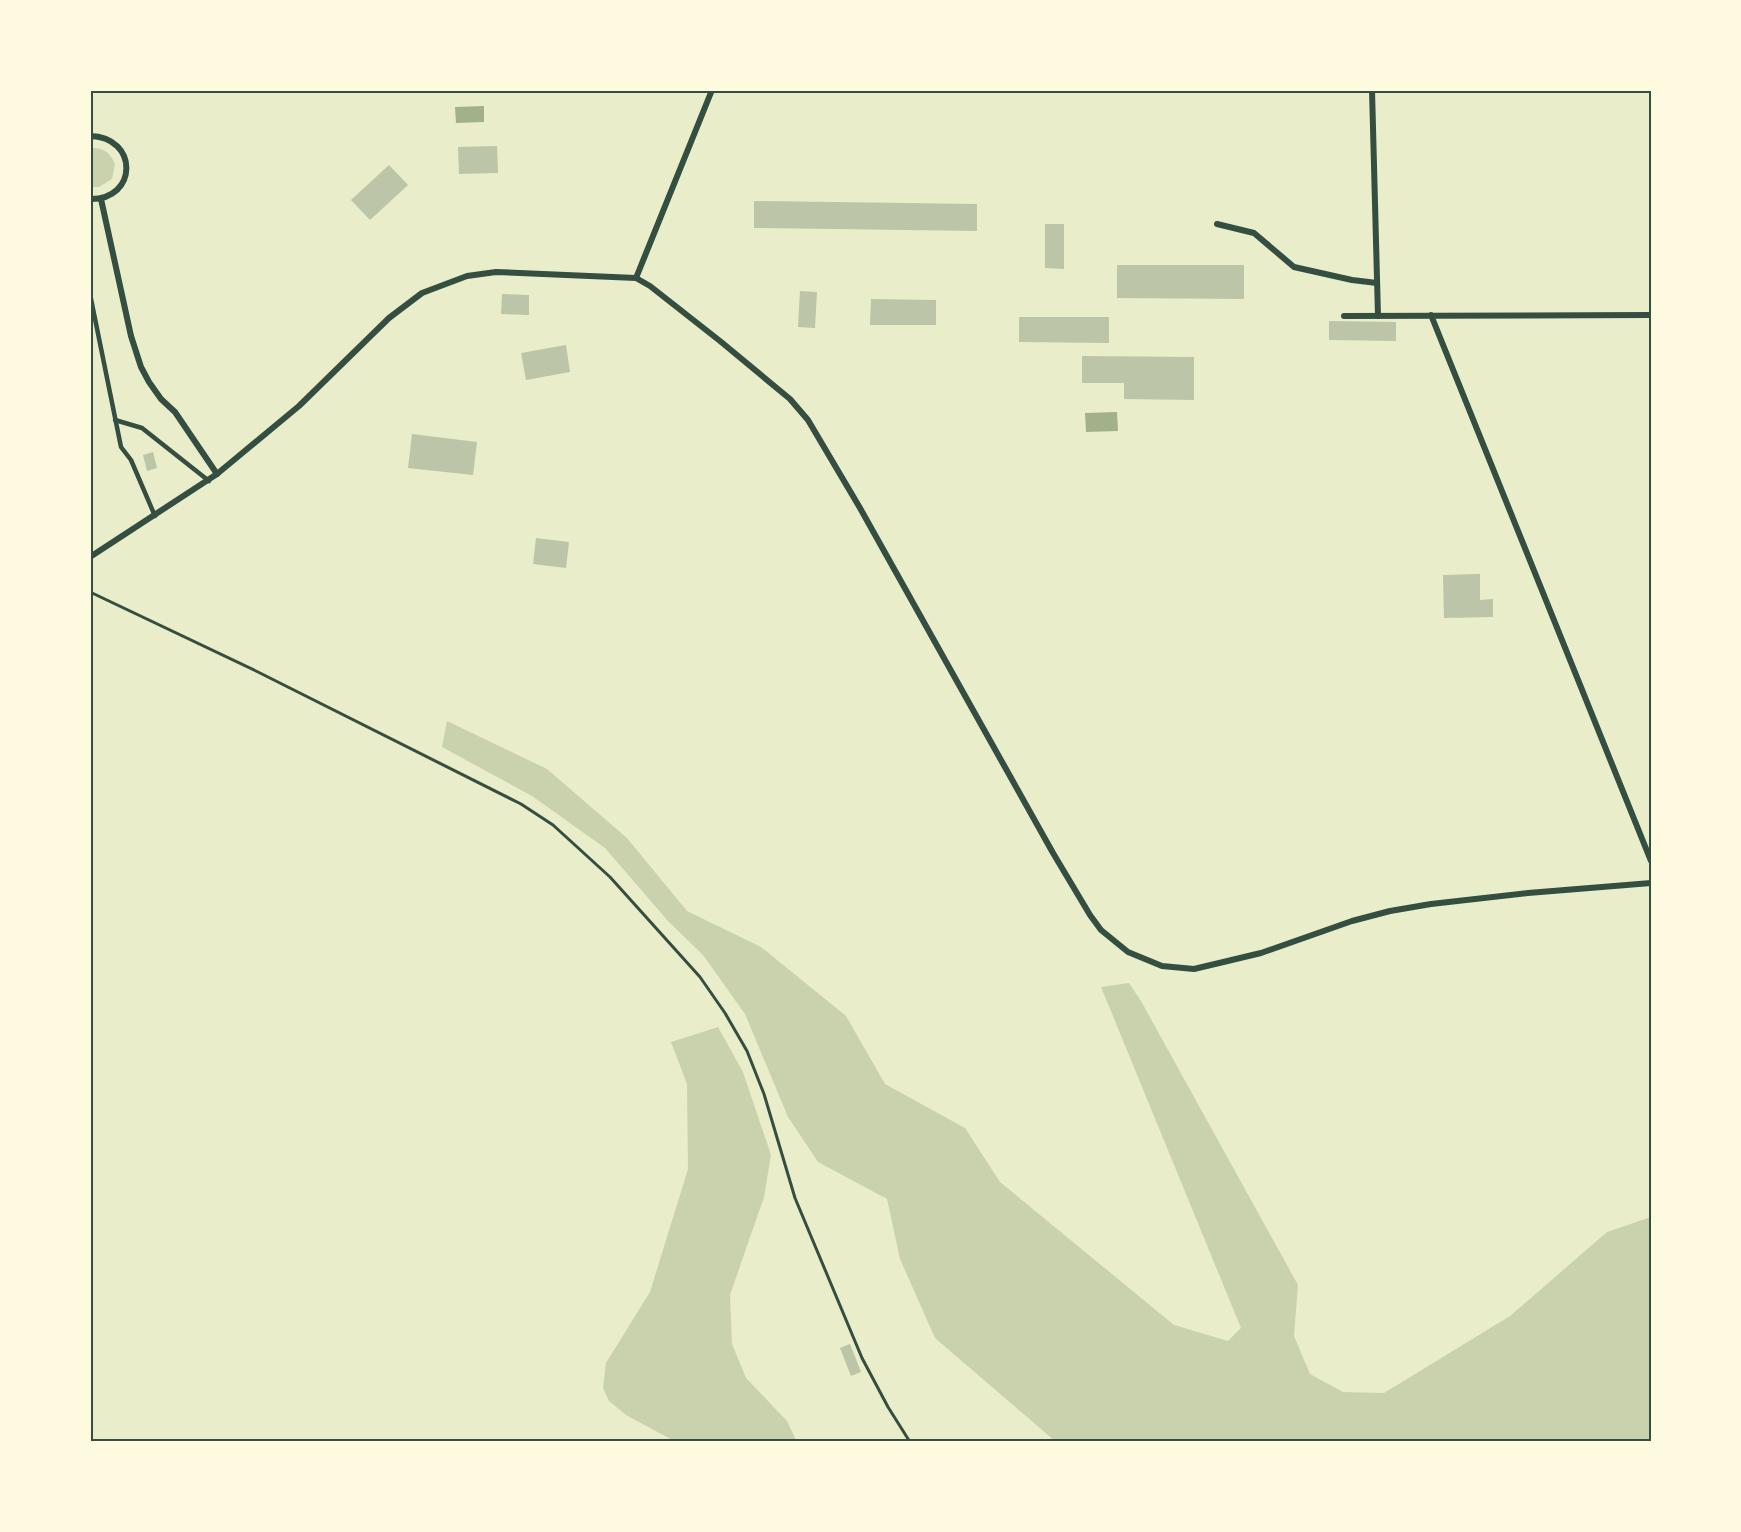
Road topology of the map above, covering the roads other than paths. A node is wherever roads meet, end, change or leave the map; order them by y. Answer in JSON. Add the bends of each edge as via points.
{"nodes":[{"id":1,"x":712,"y":90,"type":"edge"},
{"id":2,"x":1372,"y":90,"type":"edge"},
{"id":3,"x":90,"y":136,"type":"edge"},
{"id":4,"x":90,"y":199,"type":"edge"},
{"id":5,"x":101,"y":199,"type":"junction"},
{"id":6,"x":1217,"y":224,"type":"dead end"},
{"id":7,"x":636,"y":278,"type":"junction"},
{"id":8,"x":1377,"y":283,"type":"junction"},
{"id":9,"x":90,"y":294,"type":"edge"},
{"id":10,"x":1431,"y":315,"type":"junction"},
{"id":11,"x":1651,"y":315,"type":"edge"},
{"id":12,"x":1344,"y":316,"type":"dead end"},
{"id":13,"x":1378,"y":316,"type":"junction"},
{"id":14,"x":115,"y":420,"type":"junction"},
{"id":15,"x":217,"y":474,"type":"junction"},
{"id":16,"x":209,"y":481,"type":"junction"},
{"id":17,"x":155,"y":516,"type":"junction"},
{"id":18,"x":90,"y":557,"type":"edge"},
{"id":19,"x":1651,"y":861,"type":"edge"},
{"id":20,"x":1651,"y":883,"type":"edge"}],
"edges":[{"from":1,"to":7,"type":"street"},
{"from":2,"to":8,"type":"street"},
{"from":3,"to":5,"type":"street","via":[[113,141],[126,162],[121,186]]},
{"from":4,"to":5,"type":"street"},
{"from":5,"to":15,"type":"street","via":[[141,367]]},
{"from":6,"to":8,"type":"street","via":[[1254,233],[1294,267]]},
{"from":7,"to":15,"type":"street","via":[[496,272],[467,276],[422,293],[389,318],[299,406]]},
{"from":7,"to":20,"type":"street","via":[[790,399],[807,420],[1053,853],[1101,930],[1128,952],[1162,966],[1194,969],[1261,953],[1352,921],[1431,903]]},
{"from":8,"to":13,"type":"street"},
{"from":9,"to":14,"type":"lane"},
{"from":10,"to":11,"type":"street"},
{"from":10,"to":13,"type":"street"},
{"from":10,"to":19,"type":"street"},
{"from":12,"to":13,"type":"street"},
{"from":14,"to":16,"type":"lane","via":[[142,428]]},
{"from":14,"to":17,"type":"lane","via":[[121,447],[131,460]]},
{"from":15,"to":16,"type":"street"},
{"from":16,"to":17,"type":"street"},
{"from":17,"to":18,"type":"street"}]}
